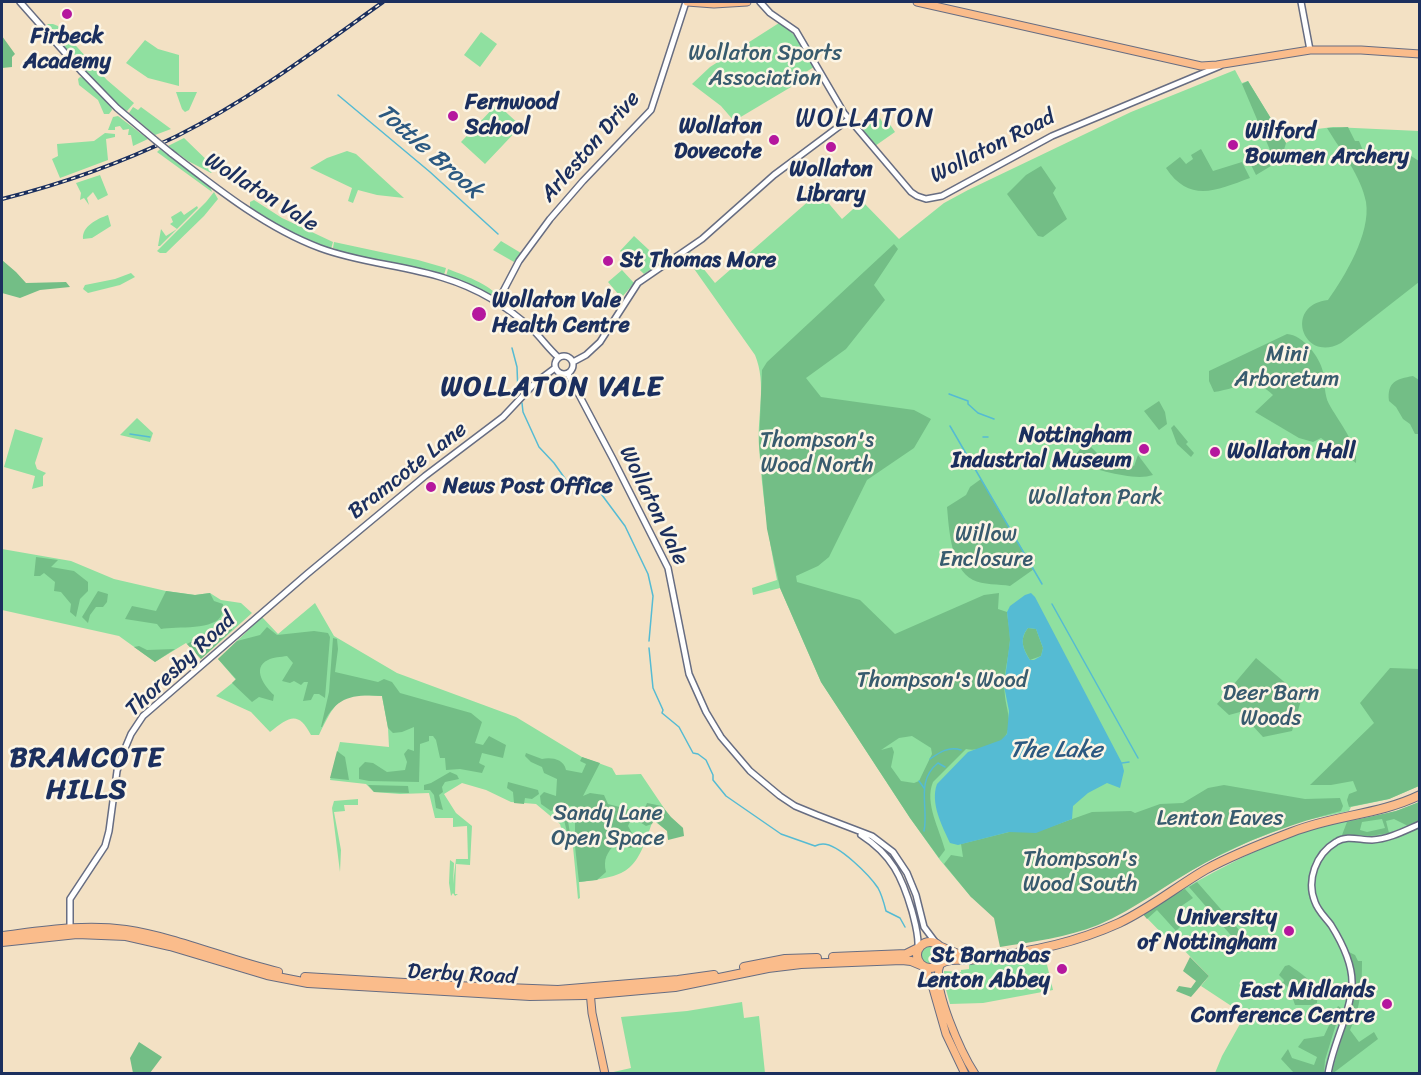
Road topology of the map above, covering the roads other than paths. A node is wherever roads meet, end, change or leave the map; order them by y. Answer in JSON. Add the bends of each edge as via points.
{"nodes":[{"id":1,"x":20,"y":2,"type":"edge"},
{"id":2,"x":686,"y":2,"type":"edge"},
{"id":3,"x":747,"y":2,"type":"edge"},
{"id":4,"x":760,"y":2,"type":"edge"},
{"id":5,"x":917,"y":2,"type":"edge"},
{"id":6,"x":1301,"y":2,"type":"edge"},
{"id":7,"x":1310,"y":50,"type":"junction"},
{"id":8,"x":1419,"y":54,"type":"edge"},
{"id":9,"x":1187,"y":63,"type":"junction"},
{"id":10,"x":1201,"y":68,"type":"junction"},
{"id":11,"x":1188,"y":78,"type":"junction"},
{"id":12,"x":846,"y":116,"type":"junction"},
{"id":13,"x":497,"y":303,"type":"junction"},
{"id":14,"x":558,"y":357,"type":"junction"},
{"id":15,"x":573,"y":362,"type":"junction"},
{"id":16,"x":555,"y":368,"type":"junction"},
{"id":17,"x":568,"y":374,"type":"junction"},
{"id":18,"x":307,"y":574,"type":"joint"},
{"id":19,"x":1419,"y":795,"type":"edge"},
{"id":20,"x":1419,"y":824,"type":"edge"},
{"id":21,"x":855,"y":831,"type":"junction"},
{"id":22,"x":904,"y":869,"type":"junction"},
{"id":23,"x":898,"y":873,"type":"junction"},
{"id":24,"x":921,"y":914,"type":"junction"},
{"id":25,"x":914,"y":916,"type":"junction"},
{"id":26,"x":70,"y":931,"type":"junction"},
{"id":27,"x":2,"y":936,"type":"edge"},
{"id":28,"x":2,"y":942,"type":"edge"},
{"id":29,"x":937,"y":944,"type":"junction"},
{"id":30,"x":918,"y":948,"type":"junction"},
{"id":31,"x":982,"y":957,"type":"junction"},
{"id":32,"x":940,"y":965,"type":"junction"},
{"id":33,"x":923,"y":967,"type":"junction"},
{"id":34,"x":590,"y":991,"type":"junction"},
{"id":35,"x":574,"y":996,"type":"junction"},
{"id":36,"x":592,"y":1013,"type":"junction"},
{"id":37,"x":965,"y":1056,"type":"junction"},
{"id":38,"x":960,"y":1063,"type":"junction"},
{"id":39,"x":605,"y":1074,"type":"edge"},
{"id":40,"x":965,"y":1074,"type":"edge"},
{"id":41,"x":975,"y":1074,"type":"edge"},
{"id":42,"x":1328,"y":1074,"type":"edge"}],
"edges":[{"from":1,"to":13,"type":"street","name":"Wollaton Vale","bridge":true,"via":[[117,108],[241,204],[304,242],[342,255],[444,278]]},
{"from":2,"to":3,"type":"main road"},
{"from":2,"to":13,"type":"street","name":"Arleston Drive","via":[[651,110],[550,219],[519,261]]},
{"from":4,"to":12,"type":"street","name":"Wollaton Road","via":[[800,36]]},
{"from":5,"to":9,"type":"main road"},
{"from":6,"to":7,"type":"street"},
{"from":7,"to":8,"type":"main road"},
{"from":7,"to":10,"type":"main road"},
{"from":9,"to":10,"type":"main road"},
{"from":9,"to":11,"type":"street","via":[[1191,69]]},
{"from":10,"to":11,"type":"street","name":"Wollaton Road"},
{"from":11,"to":12,"type":"street","name":"Wollaton Road","via":[[1052,136],[932,199],[911,192]]},
{"from":12,"to":15,"type":"street","via":[[702,239],[638,283],[600,342]]},
{"from":13,"to":14,"type":"street","name":"Wollaton Vale","via":[[531,328]]},
{"from":14,"to":15,"type":"street","name":"Wollaton Vale"},
{"from":14,"to":16,"type":"street"},
{"from":15,"to":17,"type":"street"},
{"from":16,"to":17,"type":"street"},
{"from":16,"to":18,"type":"street","name":"Bramcote Lane","via":[[535,382],[503,417]]},
{"from":17,"to":21,"type":"street","name":"Wollaton Vale","via":[[664,558],[689,674],[706,712],[750,771],[780,796]]},
{"from":18,"to":26,"type":"street","name":"Thoresby Road","via":[[136,725],[117,771],[105,846],[70,901]]},
{"from":19,"to":31,"type":"highway","via":[[1384,809],[1309,826],[1245,851],[1206,869],[1107,928],[1057,944]]},
{"from":20,"to":42,"type":"street","via":[[1378,839],[1341,839],[1316,864],[1312,887],[1315,903],[1346,955],[1352,979]]},
{"from":21,"to":22,"type":"street","name":"Wollaton Vale","via":[[886,845]]},
{"from":21,"to":23,"type":"street","name":"Wollaton Vale","via":[[885,853]]},
{"from":22,"to":23,"type":"street"},
{"from":22,"to":24,"type":"street","name":"Wollaton Vale"},
{"from":23,"to":25,"type":"street","name":"Wollaton Vale"},
{"from":24,"to":25,"type":"street"},
{"from":24,"to":29,"type":"street","name":"Wollaton Vale","via":[[925,929]]},
{"from":25,"to":30,"type":"street","name":"Wollaton Vale"},
{"from":26,"to":27,"type":"highway","name":"Derby Road"},
{"from":26,"to":28,"type":"highway","name":"Derby Road"},
{"from":26,"to":34,"type":"highway","name":"Derby Road","via":[[109,928],[142,933],[310,978]]},
{"from":26,"to":35,"type":"highway","name":"Derby Road","via":[[141,939],[308,983]]},
{"from":29,"to":30,"type":"highway","via":[[927,942]]},
{"from":29,"to":31,"type":"highway","via":[[957,954]]},
{"from":29,"to":32,"type":"highway","via":[[943,953]]},
{"from":30,"to":33,"type":"highway"},
{"from":30,"to":34,"type":"highway","name":"Derby Road","via":[[906,954],[786,959],[692,979]]},
{"from":31,"to":32,"type":"highway","via":[[948,960]]},
{"from":32,"to":33,"type":"highway","via":[[932,969]]},
{"from":32,"to":37,"type":"main road","via":[[938,978],[943,999]]},
{"from":33,"to":34,"type":"highway","name":"Derby Road","via":[[902,960],[801,964],[691,985]]},
{"from":33,"to":38,"type":"main road","via":[[931,979],[946,1034]]},
{"from":34,"to":35,"type":"highway","name":"Derby Road"},
{"from":34,"to":36,"type":"main road"},
{"from":35,"to":36,"type":"main road","via":[[585,1000]]},
{"from":36,"to":39,"type":"main road"},
{"from":37,"to":38,"type":"main road"},
{"from":37,"to":41,"type":"main road"},
{"from":38,"to":40,"type":"main road"}]}
